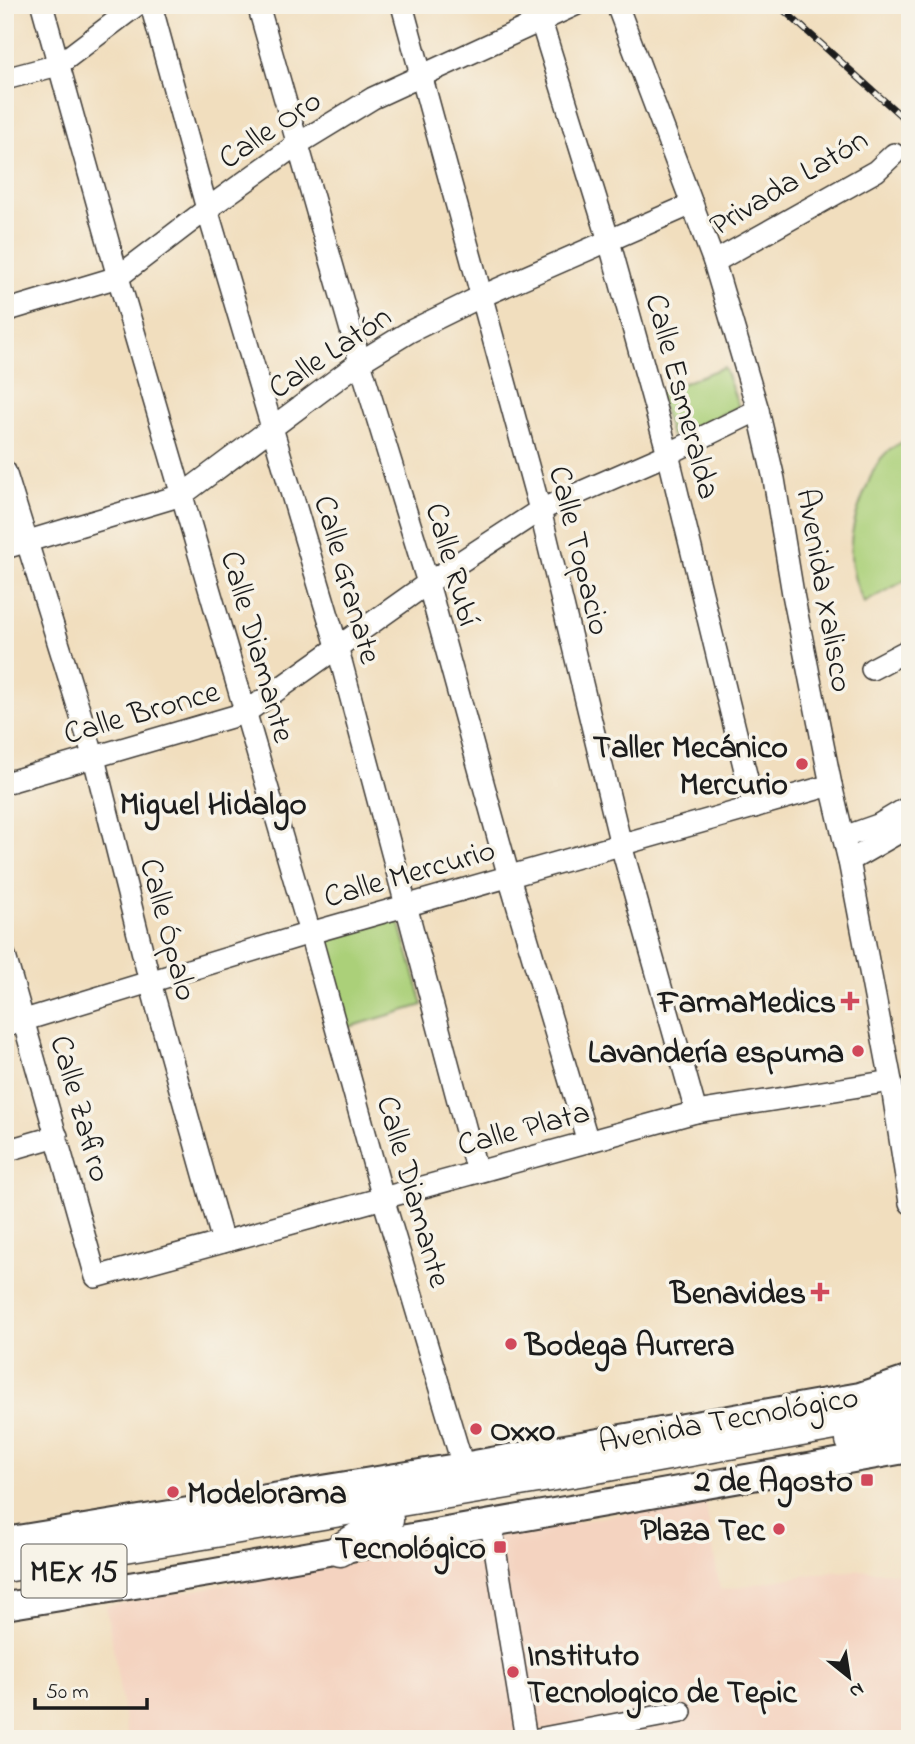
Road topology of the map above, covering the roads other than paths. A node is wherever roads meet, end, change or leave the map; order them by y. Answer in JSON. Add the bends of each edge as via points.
{"nodes":[{"id":1,"x":42,"y":5,"type":"edge"},
{"id":2,"x":137,"y":5,"type":"edge"},
{"id":3,"x":151,"y":5,"type":"edge"},
{"id":4,"x":258,"y":5,"type":"edge"},
{"id":5,"x":402,"y":5,"type":"edge"},
{"id":6,"x":575,"y":5,"type":"edge"},
{"id":7,"x":617,"y":5,"type":"edge"},
{"id":8,"x":538,"y":13,"type":"edge"},
{"id":9,"x":58,"y":65,"type":"junction"},
{"id":10,"x":421,"y":76,"type":"junction"},
{"id":11,"x":5,"y":79,"type":"edge"},
{"id":12,"x":296,"y":145,"type":"junction"},
{"id":13,"x":894,"y":154,"type":"dead end"},
{"id":14,"x":692,"y":204,"type":"junction"},
{"id":15,"x":207,"y":209,"type":"junction"},
{"id":16,"x":610,"y":241,"type":"junction"},
{"id":17,"x":714,"y":262,"type":"junction"},
{"id":18,"x":118,"y":277,"type":"junction"},
{"id":19,"x":480,"y":298,"type":"junction"},
{"id":20,"x":5,"y":311,"type":"edge"},
{"id":21,"x":360,"y":362,"type":"junction"},
{"id":22,"x":758,"y":411,"type":"junction"},
{"id":23,"x":272,"y":428,"type":"junction"},
{"id":24,"x":668,"y":454,"type":"junction"},
{"id":25,"x":5,"y":471,"type":"edge"},
{"id":26,"x":182,"y":495,"type":"junction"},
{"id":27,"x":540,"y":510,"type":"junction"},
{"id":28,"x":15,"y":545,"type":"edge"},
{"id":29,"x":428,"y":583,"type":"junction"},
{"id":30,"x":337,"y":646,"type":"junction"},
{"id":31,"x":910,"y":649,"type":"edge"},
{"id":32,"x":873,"y":669,"type":"dead end"},
{"id":33,"x":245,"y":713,"type":"junction"},
{"id":34,"x":94,"y":758,"type":"junction"},
{"id":35,"x":5,"y":783,"type":"edge"},
{"id":36,"x":831,"y":785,"type":"junction"},
{"id":37,"x":910,"y":806,"type":"edge"},
{"id":38,"x":754,"y":807,"type":"junction"},
{"id":39,"x":910,"y":826,"type":"edge"},
{"id":40,"x":844,"y":836,"type":"junction"},
{"id":41,"x":621,"y":845,"type":"junction"},
{"id":42,"x":849,"y":861,"type":"junction"},
{"id":43,"x":509,"y":877,"type":"junction"},
{"id":44,"x":407,"y":906,"type":"junction"},
{"id":45,"x":310,"y":933,"type":"junction"},
{"id":46,"x":5,"y":956,"type":"edge"},
{"id":47,"x":150,"y":982,"type":"junction"},
{"id":48,"x":15,"y":1023,"type":"edge"},
{"id":49,"x":891,"y":1081,"type":"junction"},
{"id":50,"x":696,"y":1112,"type":"junction"},
{"id":51,"x":57,"y":1136,"type":"junction"},
{"id":52,"x":588,"y":1142,"type":"junction"},
{"id":53,"x":5,"y":1151,"type":"edge"},
{"id":54,"x":477,"y":1172,"type":"junction"},
{"id":55,"x":383,"y":1198,"type":"junction"},
{"id":56,"x":910,"y":1203,"type":"edge"},
{"id":57,"x":223,"y":1242,"type":"junction"},
{"id":58,"x":96,"y":1278,"type":"joint"},
{"id":59,"x":910,"y":1379,"type":"edge"},
{"id":60,"x":910,"y":1405,"type":"edge"},
{"id":61,"x":910,"y":1430,"type":"edge"},
{"id":62,"x":910,"y":1449,"type":"edge"},
{"id":63,"x":534,"y":1452,"type":"junction"},
{"id":64,"x":463,"y":1466,"type":"junction"},
{"id":65,"x":585,"y":1469,"type":"junction"},
{"id":66,"x":387,"y":1520,"type":"junction"},
{"id":67,"x":491,"y":1524,"type":"junction"},
{"id":68,"x":5,"y":1541,"type":"edge"},
{"id":69,"x":340,"y":1550,"type":"junction"},
{"id":70,"x":5,"y":1566,"type":"edge"},
{"id":71,"x":5,"y":1583,"type":"edge"},
{"id":72,"x":5,"y":1606,"type":"edge"},
{"id":73,"x":681,"y":1712,"type":"dead end"},
{"id":74,"x":526,"y":1739,"type":"edge"},
{"id":75,"x":538,"y":1739,"type":"edge"}],
"edges":[{"from":1,"to":9,"type":"street","name":"Calle Diamante"},
{"from":2,"to":9,"type":"street"},
{"from":3,"to":15,"type":"street","name":"Calle Granate"},
{"from":4,"to":12,"type":"street","name":"Calle Rubí"},
{"from":5,"to":10,"type":"street","name":"Calle Topacio"},
{"from":6,"to":8,"type":"street","name":"Calle Oro"},
{"from":7,"to":14,"type":"street","name":"Avenida Xalisco"},
{"from":8,"to":10,"type":"street","name":"Calle Oro"},
{"from":8,"to":16,"type":"street","name":"Calle Esmeralda"},
{"from":9,"to":11,"type":"street"},
{"from":9,"to":18,"type":"street","name":"Calle Diamante"},
{"from":10,"to":12,"type":"street","name":"Calle Oro","via":[[373,98]]},
{"from":10,"to":19,"type":"street","name":"Calle Topacio"},
{"from":12,"to":15,"type":"street","name":"Calle Oro"},
{"from":12,"to":21,"type":"street","name":"Calle Rubí"},
{"from":13,"to":17,"type":"street","name":"Privada Latón","via":[[877,171]]},
{"from":14,"to":16,"type":"street","name":"Calle Latón"},
{"from":14,"to":17,"type":"street","name":"Avenida Xalisco"},
{"from":15,"to":18,"type":"street","name":"Calle Oro"},
{"from":15,"to":23,"type":"street","name":"Calle Granate"},
{"from":16,"to":19,"type":"street","name":"Calle Latón"},
{"from":16,"to":24,"type":"street","name":"Calle Esmeralda"},
{"from":17,"to":22,"type":"street","name":"Avenida Xalisco"},
{"from":18,"to":20,"type":"street","name":"Calle Oro"},
{"from":18,"to":26,"type":"street","name":"Calle Diamante"},
{"from":19,"to":21,"type":"street","name":"Calle Latón"},
{"from":19,"to":27,"type":"street","name":"Calle Topacio"},
{"from":21,"to":23,"type":"street","name":"Calle Latón"},
{"from":21,"to":29,"type":"street","name":"Calle Rubí"},
{"from":22,"to":24,"type":"street","name":"Calle Bronce"},
{"from":22,"to":36,"type":"street","name":"Avenida Xalisco","via":[[775,479]]},
{"from":23,"to":26,"type":"street","name":"Calle Latón"},
{"from":23,"to":30,"type":"street","name":"Calle Granate"},
{"from":24,"to":27,"type":"street","name":"Calle Bronce"},
{"from":24,"to":38,"type":"street","name":"Calle Esmeralda"},
{"from":25,"to":28,"type":"street","name":"Calle Ópalo"},
{"from":26,"to":28,"type":"street","name":"Calle Latón"},
{"from":26,"to":33,"type":"street","name":"Calle Diamante"},
{"from":27,"to":29,"type":"street","name":"Calle Bronce"},
{"from":27,"to":41,"type":"street","name":"Calle Topacio"},
{"from":28,"to":34,"type":"street","name":"Calle Ópalo"},
{"from":29,"to":30,"type":"street","name":"Calle Bronce"},
{"from":29,"to":43,"type":"street","name":"Calle Rubí"},
{"from":30,"to":33,"type":"street","name":"Calle Bronce"},
{"from":30,"to":44,"type":"street","name":"Calle Granate"},
{"from":31,"to":32,"type":"street"},
{"from":33,"to":34,"type":"street","name":"Calle Bronce"},
{"from":33,"to":45,"type":"street","name":"Calle Diamante"},
{"from":34,"to":35,"type":"street","name":"Calle Bronce"},
{"from":34,"to":47,"type":"street","name":"Calle Ópalo"},
{"from":36,"to":38,"type":"street","name":"Calle Mercurio"},
{"from":36,"to":40,"type":"street","name":"Avenida Xalisco"},
{"from":37,"to":40,"type":"street"},
{"from":38,"to":41,"type":"street","name":"Calle Mercurio"},
{"from":39,"to":42,"type":"street"},
{"from":40,"to":42,"type":"street","name":"Avenida Xalisco"},
{"from":41,"to":43,"type":"street","name":"Calle Mercurio"},
{"from":41,"to":50,"type":"street","name":"Calle Topacio"},
{"from":42,"to":49,"type":"street","name":"Avenida Xalisco"},
{"from":43,"to":44,"type":"street","name":"Calle Mercurio"},
{"from":43,"to":52,"type":"street","name":"Calle Rubí"},
{"from":44,"to":45,"type":"street","name":"Calle Mercurio"},
{"from":44,"to":54,"type":"street","name":"Calle Granate"},
{"from":45,"to":47,"type":"street","name":"Calle Mercurio"},
{"from":45,"to":55,"type":"street","name":"Calle Diamante"},
{"from":46,"to":48,"type":"street","name":"Calle Zafiro"},
{"from":47,"to":48,"type":"street","name":"Calle Mercurio"},
{"from":47,"to":57,"type":"street","name":"Calle Ópalo"},
{"from":48,"to":51,"type":"street","name":"Calle Zafiro"},
{"from":49,"to":50,"type":"street","name":"Calle Plata"},
{"from":49,"to":56,"type":"street","name":"Avenida Xalisco"},
{"from":50,"to":52,"type":"street","name":"Calle Plata"},
{"from":51,"to":53,"type":"street"},
{"from":51,"to":58,"type":"street","name":"Calle Zafiro"},
{"from":52,"to":54,"type":"street","name":"Calle Plata"},
{"from":54,"to":55,"type":"street","name":"Calle Plata"},
{"from":55,"to":57,"type":"street","name":"Calle Plata"},
{"from":55,"to":64,"type":"street","name":"Calle Diamante"},
{"from":57,"to":58,"type":"street","name":"Calle Plata"},
{"from":59,"to":63,"type":"main road","name":"Avenida Tecnológico","via":[[859,1396]]},
{"from":60,"to":65,"type":"highway","name":"Avenida Tecnológico","number":"MEX 15","via":[[868,1418]]},
{"from":61,"to":66,"type":"highway","name":"Avenida Tecnológico","number":"MEX 15"},
{"from":62,"to":67,"type":"main road","name":"Avenida Tecnológico"},
{"from":63,"to":64,"type":"main road","name":"Avenida Tecnológico"},
{"from":63,"to":65,"type":"highway"},
{"from":64,"to":68,"type":"main road","name":"Avenida Tecnológico"},
{"from":65,"to":70,"type":"highway","name":"Avenida Tecnológico","number":"MEX 15"},
{"from":66,"to":69,"type":"highway"},
{"from":66,"to":71,"type":"highway","name":"Avenida Tecnológico","number":"MEX 15"},
{"from":67,"to":69,"type":"main road","name":"Avenida Tecnológico"},
{"from":67,"to":74,"type":"street"},
{"from":69,"to":72,"type":"main road","name":"Avenida Tecnológico"},
{"from":73,"to":75,"type":"street"}]}
